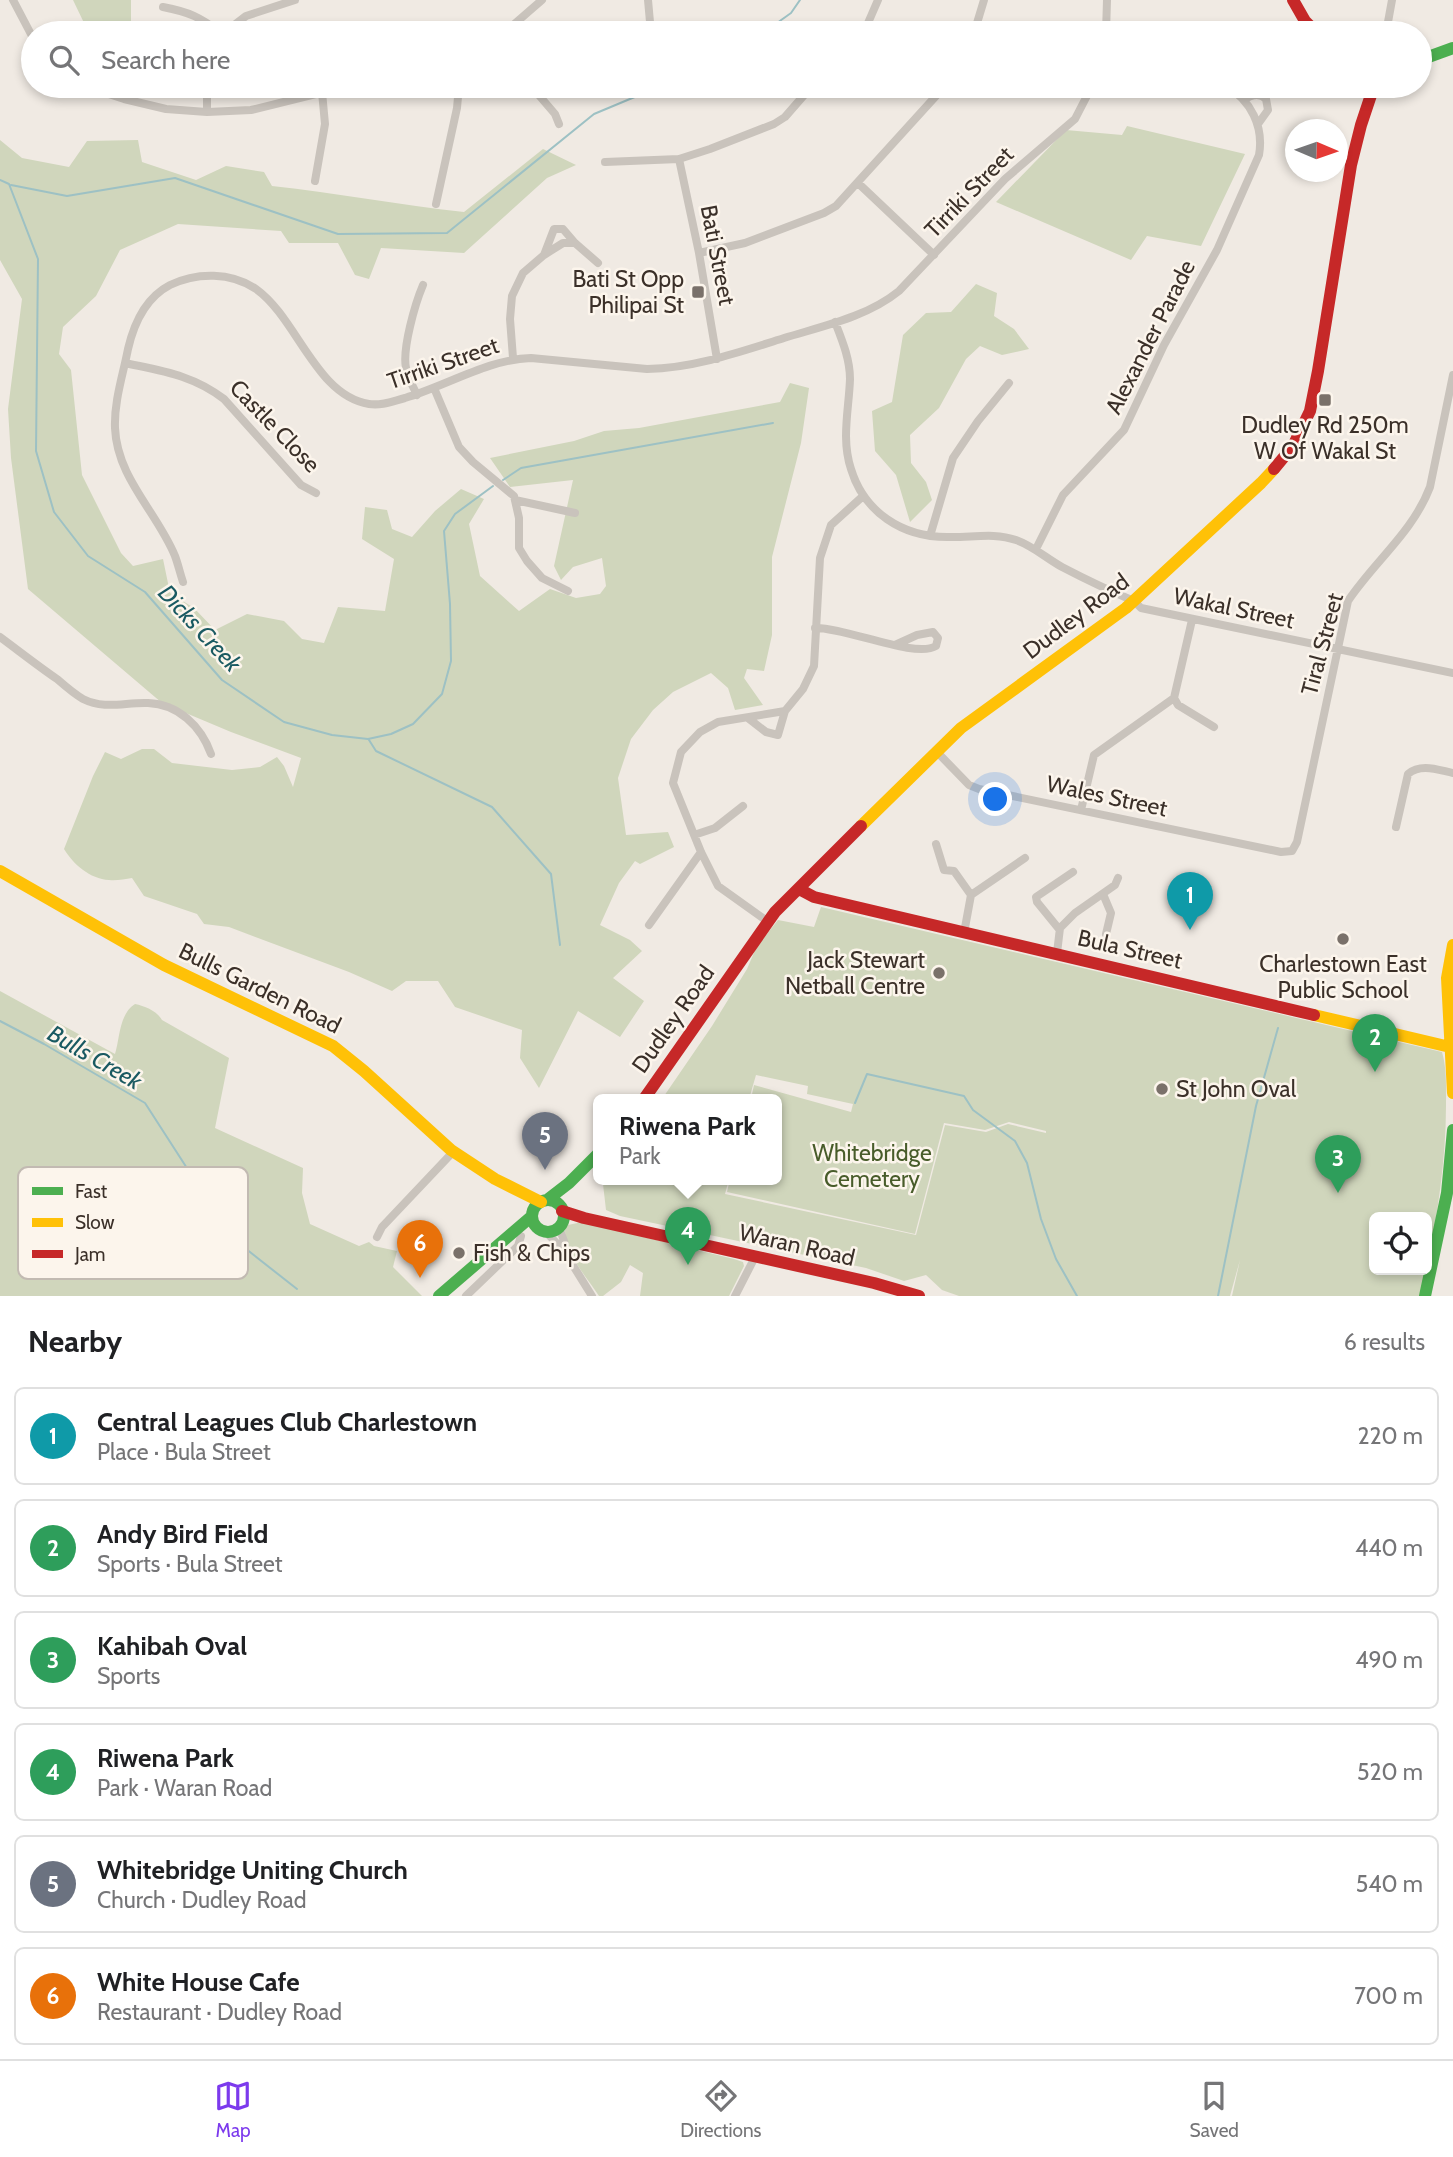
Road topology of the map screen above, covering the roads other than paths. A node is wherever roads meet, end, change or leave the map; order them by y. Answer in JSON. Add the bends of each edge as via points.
{"nodes":[{"id":1,"x":13,"y":0,"type":"edge"},
{"id":2,"x":295,"y":0,"type":"edge"},
{"id":3,"x":542,"y":0,"type":"edge"},
{"id":4,"x":648,"y":0,"type":"edge"},
{"id":5,"x":878,"y":0,"type":"edge"},
{"id":6,"x":984,"y":0,"type":"edge"},
{"id":7,"x":1107,"y":0,"type":"edge"},
{"id":8,"x":1293,"y":0,"type":"edge"},
{"id":9,"x":1392,"y":0,"type":"edge"},
{"id":10,"x":163,"y":7,"type":"dead end"},
{"id":11,"x":24,"y":21,"type":"edge"},
{"id":12,"x":205,"y":21,"type":"edge"},
{"id":13,"x":239,"y":21,"type":"edge"},
{"id":14,"x":518,"y":21,"type":"edge"},
{"id":15,"x":649,"y":21,"type":"edge"},
{"id":16,"x":869,"y":21,"type":"edge"},
{"id":17,"x":978,"y":21,"type":"edge"},
{"id":18,"x":1106,"y":21,"type":"edge"},
{"id":19,"x":1305,"y":21,"type":"edge"},
{"id":20,"x":1388,"y":21,"type":"edge"},
{"id":21,"x":1453,"y":48,"type":"edge"},
{"id":22,"x":1432,"y":56,"type":"edge"},
{"id":23,"x":121,"y":98,"type":"edge"},
{"id":24,"x":207,"y":98,"type":"edge"},
{"id":25,"x":298,"y":98,"type":"edge"},
{"id":26,"x":323,"y":98,"type":"edge"},
{"id":27,"x":458,"y":98,"type":"edge"},
{"id":28,"x":541,"y":98,"type":"edge"},
{"id":29,"x":802,"y":98,"type":"edge"},
{"id":30,"x":934,"y":98,"type":"edge"},
{"id":31,"x":1086,"y":98,"type":"edge"},
{"id":32,"x":1241,"y":98,"type":"edge"},
{"id":33,"x":1248,"y":98,"type":"edge"},
{"id":34,"x":1265,"y":98,"type":"edge"},
{"id":35,"x":1370,"y":98,"type":"edge"},
{"id":36,"x":1244,"y":100,"type":"junction"},
{"id":37,"x":207,"y":112,"type":"junction"},
{"id":38,"x":559,"y":124,"type":"dead end"},
{"id":39,"x":1258,"y":124,"type":"junction"},
{"id":40,"x":679,"y":159,"type":"junction"},
{"id":41,"x":605,"y":162,"type":"dead end"},
{"id":42,"x":314,"y":181,"type":"dead end"},
{"id":43,"x":858,"y":184,"type":"junction"},
{"id":44,"x":436,"y":204,"type":"dead end"},
{"id":45,"x":575,"y":243,"type":"junction"},
{"id":46,"x":699,"y":253,"type":"junction"},
{"id":47,"x":544,"y":255,"type":"junction"},
{"id":48,"x":934,"y":255,"type":"junction"},
{"id":49,"x":598,"y":263,"type":"dead end"},
{"id":50,"x":423,"y":285,"type":"dead end"},
{"id":51,"x":835,"y":322,"type":"junction"},
{"id":52,"x":513,"y":358,"type":"junction"},
{"id":53,"x":717,"y":359,"type":"junction"},
{"id":54,"x":125,"y":363,"type":"junction"},
{"id":55,"x":1453,"y":374,"type":"edge"},
{"id":56,"x":1009,"y":383,"type":"dead end"},
{"id":57,"x":434,"y":388,"type":"junction"},
{"id":58,"x":417,"y":395,"type":"junction"},
{"id":59,"x":316,"y":493,"type":"dead end"},
{"id":60,"x":862,"y":496,"type":"junction"},
{"id":61,"x":515,"y":500,"type":"junction"},
{"id":62,"x":575,"y":513,"type":"dead end"},
{"id":63,"x":930,"y":536,"type":"junction"},
{"id":64,"x":1036,"y":549,"type":"junction"},
{"id":65,"x":183,"y":582,"type":"dead end"},
{"id":66,"x":568,"y":591,"type":"dead end"},
{"id":67,"x":1135,"y":601,"type":"junction"},
{"id":68,"x":1192,"y":620,"type":"junction"},
{"id":69,"x":815,"y":628,"type":"junction"},
{"id":70,"x":0,"y":637,"type":"edge"},
{"id":71,"x":895,"y":645,"type":"junction"},
{"id":72,"x":1337,"y":649,"type":"junction"},
{"id":73,"x":1453,"y":673,"type":"edge"},
{"id":74,"x":1174,"y":698,"type":"junction"},
{"id":75,"x":785,"y":711,"type":"junction"},
{"id":76,"x":747,"y":718,"type":"junction"},
{"id":77,"x":1214,"y":727,"type":"dead end"},
{"id":78,"x":938,"y":753,"type":"junction"},
{"id":79,"x":211,"y":754,"type":"dead end"},
{"id":80,"x":1453,"y":773,"type":"edge"},
{"id":81,"x":743,"y":806,"type":"dead end"},
{"id":82,"x":1081,"y":810,"type":"junction"},
{"id":83,"x":1396,"y":827,"type":"dead end"},
{"id":84,"x":694,"y":835,"type":"junction"},
{"id":85,"x":936,"y":844,"type":"dead end"},
{"id":86,"x":701,"y":852,"type":"junction"},
{"id":87,"x":1281,"y":852,"type":"joint"},
{"id":88,"x":1025,"y":858,"type":"dead end"},
{"id":89,"x":0,"y":872,"type":"edge"},
{"id":90,"x":1073,"y":872,"type":"dead end"},
{"id":91,"x":1118,"y":878,"type":"dead end"},
{"id":92,"x":799,"y":889,"type":"junction"},
{"id":93,"x":1102,"y":894,"type":"junction"},
{"id":94,"x":971,"y":895,"type":"junction"},
{"id":95,"x":767,"y":921,"type":"junction"},
{"id":96,"x":649,"y":925,"type":"dead end"},
{"id":97,"x":1059,"y":929,"type":"junction"},
{"id":98,"x":964,"y":933,"type":"junction"},
{"id":99,"x":1106,"y":934,"type":"dead end"},
{"id":100,"x":1453,"y":945,"type":"edge"},
{"id":101,"x":1057,"y":953,"type":"junction"},
{"id":102,"x":1452,"y":1047,"type":"edge"},
{"id":103,"x":1453,"y":1093,"type":"edge"},
{"id":104,"x":647,"y":1094,"type":"edge"},
{"id":105,"x":1453,"y":1130,"type":"edge"},
{"id":106,"x":453,"y":1152,"type":"junction"},
{"id":107,"x":593,"y":1159,"type":"edge"},
{"id":108,"x":569,"y":1183,"type":"junction"},
{"id":109,"x":538,"y":1208,"type":"junction"},
{"id":110,"x":561,"y":1217,"type":"junction"},
{"id":111,"x":544,"y":1231,"type":"junction"},
{"id":112,"x":521,"y":1236,"type":"junction"},
{"id":113,"x":377,"y":1237,"type":"dead end"},
{"id":114,"x":500,"y":1244,"type":"junction"},
{"id":115,"x":564,"y":1251,"type":"junction"},
{"id":116,"x":755,"y":1257,"type":"junction"},
{"id":117,"x":890,"y":1292,"type":"edge"},
{"id":118,"x":439,"y":1296,"type":"edge"},
{"id":119,"x":466,"y":1296,"type":"edge"},
{"id":120,"x":592,"y":1296,"type":"edge"},
{"id":121,"x":736,"y":1296,"type":"edge"},
{"id":122,"x":919,"y":1296,"type":"edge"},
{"id":123,"x":1425,"y":1296,"type":"edge"}],
"edges":[{"from":1,"to":11,"type":"street"},
{"from":2,"to":13,"type":"street"},
{"from":3,"to":14,"type":"street"},
{"from":4,"to":15,"type":"street"},
{"from":5,"to":16,"type":"street"},
{"from":6,"to":17,"type":"street"},
{"from":7,"to":18,"type":"street"},
{"from":8,"to":19,"type":"main road"},
{"from":9,"to":20,"type":"street"},
{"from":10,"to":12,"type":"street"},
{"from":21,"to":22,"type":"main road"},
{"from":23,"to":37,"type":"street","via":[[166,109]]},
{"from":24,"to":37,"type":"street"},
{"from":25,"to":37,"type":"street","via":[[251,110]]},
{"from":26,"to":42,"type":"street","via":[[325,124]]},
{"from":27,"to":44,"type":"street"},
{"from":28,"to":38,"type":"street"},
{"from":29,"to":40,"type":"street","via":[[774,124]]},
{"from":30,"to":43,"type":"street"},
{"from":31,"to":48,"type":"street","name":"Tirriki Street","via":[[1075,119],[1005,179]]},
{"from":32,"to":36,"type":"street","name":"Alexander Parade"},
{"from":33,"to":36,"type":"street","name":"Alexander Parade"},
{"from":34,"to":39,"type":"street","name":"Alexander Parade","via":[[1268,110]]},
{"from":35,"to":67,"type":"main road","name":"Dudley Road","via":[[1339,233],[1315,387],[1301,433],[1261,483]]},
{"from":36,"to":39,"type":"street","name":"Alexander Parade"},
{"from":39,"to":64,"type":"street","name":"Alexander Parade","via":[[1259,155],[1245,189],[1124,430],[1063,495]]},
{"from":40,"to":41,"type":"street"},
{"from":40,"to":46,"type":"street","name":"Bati Street"},
{"from":43,"to":46,"type":"street","via":[[824,214],[746,243]]},
{"from":43,"to":48,"type":"street"},
{"from":45,"to":47,"type":"street","via":[[563,243]]},
{"from":45,"to":47,"type":"street","via":[[564,229],[554,229]]},
{"from":45,"to":49,"type":"street"},
{"from":46,"to":53,"type":"street","name":"Bati Street"},
{"from":47,"to":52,"type":"street","via":[[523,273],[512,296]]},
{"from":48,"to":51,"type":"street","name":"Tirriki Street","via":[[890,299]]},
{"from":50,"to":58,"type":"street","via":[[405,359]]},
{"from":51,"to":53,"type":"street","name":"Tirriki Street"},
{"from":51,"to":60,"type":"street","via":[[850,377],[845,444]]},
{"from":52,"to":53,"type":"street","name":"Tirriki Street","via":[[648,369]]},
{"from":52,"to":57,"type":"street","name":"Tirriki Street"},
{"from":54,"to":58,"type":"street","name":"Tirriki Street","via":[[134,326],[153,298],[194,276],[226,277],[255,288],[266,298],[320,370],[349,397],[383,404]]},
{"from":54,"to":59,"type":"street","name":"Castle Close","via":[[180,375],[211,388],[301,485]]},
{"from":54,"to":65,"type":"street","name":"Tirriki Street","via":[[116,411],[117,444],[129,478],[174,555]]},
{"from":55,"to":72,"type":"street","name":"Tiral Street","via":[[1430,487],[1417,516],[1348,601]]},
{"from":56,"to":63,"type":"street","via":[[953,458]]},
{"from":57,"to":58,"type":"street","name":"Tirriki Street"},
{"from":57,"to":61,"type":"street","via":[[459,447]]},
{"from":60,"to":63,"type":"street","name":"Wakal Street","via":[[895,525]]},
{"from":60,"to":69,"type":"street","via":[[831,525],[820,558]]},
{"from":61,"to":62,"type":"street"},
{"from":61,"to":66,"type":"street","via":[[523,555],[542,578]]},
{"from":63,"to":64,"type":"street","name":"Wakal Street","via":[[1002,536]]},
{"from":64,"to":67,"type":"street","name":"Wakal Street","via":[[1064,568]]},
{"from":67,"to":68,"type":"street","name":"Wakal Street","via":[[1140,608]]},
{"from":67,"to":78,"type":"main road","name":"Dudley Road","via":[[961,728]]},
{"from":68,"to":72,"type":"street","name":"Wakal Street"},
{"from":68,"to":74,"type":"street"},
{"from":69,"to":71,"type":"street"},
{"from":69,"to":75,"type":"street","via":[[814,666]]},
{"from":70,"to":79,"type":"street","via":[[84,699],[111,706],[148,703],[171,708],[197,727]]},
{"from":71,"to":71,"type":"street","via":[[932,649],[938,638],[933,632]]},
{"from":72,"to":73,"type":"street","name":"Wakal Street"},
{"from":72,"to":87,"type":"street","name":"Tiral Street","via":[[1297,842],[1292,851]]},
{"from":74,"to":77,"type":"street"},
{"from":74,"to":82,"type":"street","via":[[1094,755]]},
{"from":75,"to":76,"type":"street"},
{"from":75,"to":76,"type":"street","via":[[778,734],[766,732]]},
{"from":76,"to":84,"type":"street","via":[[718,722],[700,732],[681,752],[673,783]]},
{"from":78,"to":82,"type":"street","name":"Wales Street","via":[[968,785]]},
{"from":78,"to":92,"type":"main road","name":"Dudley Road"},
{"from":80,"to":83,"type":"street","via":[[1427,767],[1408,774]]},
{"from":81,"to":84,"type":"street","via":[[715,828]]},
{"from":82,"to":87,"type":"street","name":"Wales Street"},
{"from":84,"to":86,"type":"street"},
{"from":85,"to":94,"type":"street","via":[[944,870],[954,871]]},
{"from":86,"to":95,"type":"street","via":[[718,886]]},
{"from":86,"to":96,"type":"street"},
{"from":88,"to":94,"type":"street"},
{"from":89,"to":106,"type":"main road","name":"Bulls Garden Road","via":[[152,958],[333,1046]]},
{"from":90,"to":97,"type":"street","via":[[1036,897]]},
{"from":91,"to":93,"type":"street","via":[[1115,886]]},
{"from":92,"to":95,"type":"main road","name":"Dudley Road"},
{"from":92,"to":98,"type":"main road","name":"Bula Street","via":[[814,897]]},
{"from":93,"to":97,"type":"street"},
{"from":93,"to":99,"type":"street","via":[[1111,913]]},
{"from":94,"to":98,"type":"street"},
{"from":95,"to":104,"type":"main road","name":"Dudley Road"},
{"from":97,"to":101,"type":"street"},
{"from":98,"to":101,"type":"main road","name":"Bula Street"},
{"from":100,"to":102,"type":"main road","via":[[1447,978]]},
{"from":101,"to":102,"type":"main road","name":"Bula Street"},
{"from":102,"to":103,"type":"main road"},
{"from":105,"to":123,"type":"main road","via":[[1446,1197]]},
{"from":106,"to":109,"type":"main road","name":"Bulls Garden Road"},
{"from":106,"to":113,"type":"street"},
{"from":107,"to":108,"type":"main road"},
{"from":108,"to":109,"type":"main road"},
{"from":108,"to":110,"type":"main road"},
{"from":109,"to":110,"type":"main road","via":[[554,1201]]},
{"from":109,"to":111,"type":"main road","via":[[533,1223]]},
{"from":109,"to":114,"type":"main road"},
{"from":110,"to":111,"type":"main road","via":[[553,1231]]},
{"from":110,"to":115,"type":"street"},
{"from":110,"to":116,"type":"main road","name":"Waran Road","via":[[584,1218]]},
{"from":111,"to":112,"type":"main road"},
{"from":111,"to":115,"type":"street"},
{"from":112,"to":114,"type":"main road"},
{"from":112,"to":119,"type":"street","via":[[518,1246]]},
{"from":114,"to":118,"type":"main road"},
{"from":115,"to":120,"type":"street"},
{"from":116,"to":117,"type":"main road","name":"Waran Road"},
{"from":116,"to":121,"type":"street"},
{"from":117,"to":122,"type":"main road","name":"Waran Road"}]}
